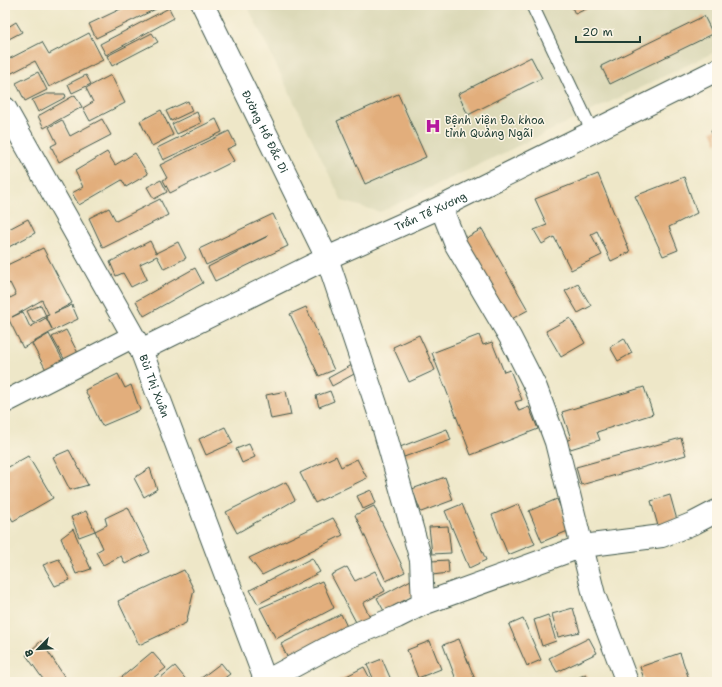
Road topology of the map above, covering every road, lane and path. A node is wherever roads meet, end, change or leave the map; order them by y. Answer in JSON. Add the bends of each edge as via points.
{"nodes":[{"id":1,"x":203,"y":5,"type":"edge"},
{"id":2,"x":532,"y":5,"type":"edge"},
{"id":3,"x":717,"y":70,"type":"edge"},
{"id":4,"x":5,"y":108,"type":"edge"},
{"id":5,"x":592,"y":131,"type":"junction"},
{"id":6,"x":441,"y":207,"type":"junction"},
{"id":7,"x":326,"y":258,"type":"junction"},
{"id":8,"x":137,"y":343,"type":"junction"},
{"id":9,"x":5,"y":402,"type":"edge"},
{"id":10,"x":717,"y":511,"type":"edge"},
{"id":11,"x":583,"y":546,"type":"junction"},
{"id":12,"x":423,"y":604,"type":"junction"},
{"id":13,"x":266,"y":682,"type":"edge"},
{"id":14,"x":627,"y":682,"type":"edge"}],
"edges":[{"from":1,"to":7,"type":"street","name":"Đường Hồ Đắc Di"},
{"from":2,"to":5,"type":"lane"},
{"from":3,"to":5,"type":"street","name":"Trần Tế Xương"},
{"from":4,"to":8,"type":"street","name":"Bùi Thị Xuân"},
{"from":5,"to":6,"type":"street","name":"Trần Tế Xương"},
{"from":6,"to":7,"type":"street","name":"Trần Tế Xương"},
{"from":6,"to":11,"type":"street","via":[[456,245],[510,337],[536,388],[556,442]]},
{"from":7,"to":8,"type":"street","name":"Trần Tế Xương"},
{"from":7,"to":12,"type":"street","name":"Đường Hồ Đắc Di","via":[[382,422],[421,560]]},
{"from":8,"to":9,"type":"street","name":"Trần Tế Xương"},
{"from":8,"to":13,"type":"street","name":"Bùi Thị Xuân"},
{"from":10,"to":11,"type":"street","via":[[662,536]]},
{"from":11,"to":12,"type":"street"},
{"from":11,"to":14,"type":"street","via":[[594,595]]},
{"from":12,"to":13,"type":"street","via":[[398,618],[346,638]]}]}
